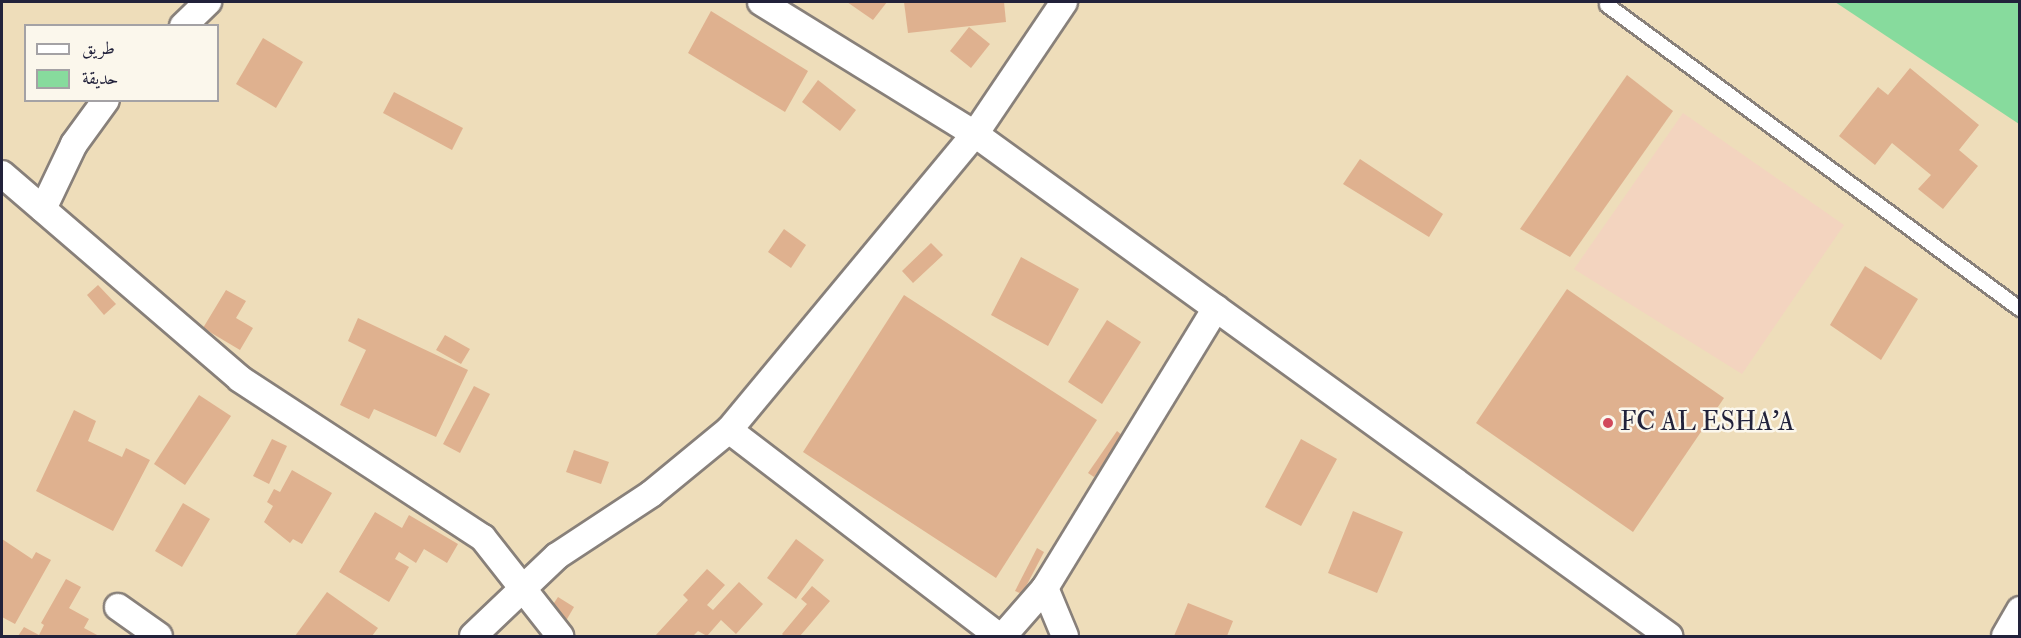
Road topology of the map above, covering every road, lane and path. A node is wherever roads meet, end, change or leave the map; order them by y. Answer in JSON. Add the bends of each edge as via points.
{"nodes":[{"id":1,"x":208,"y":2,"type":"edge"},
{"id":2,"x":761,"y":2,"type":"edge"},
{"id":3,"x":1064,"y":2,"type":"edge"},
{"id":4,"x":1607,"y":5,"type":"dead end"},
{"id":5,"x":185,"y":24,"type":"edge"},
{"id":6,"x":105,"y":102,"type":"edge"},
{"id":7,"x":975,"y":134,"type":"junction"},
{"id":8,"x":2,"y":174,"type":"edge"},
{"id":9,"x":43,"y":209,"type":"junction"},
{"id":10,"x":1216,"y":308,"type":"junction"},
{"id":11,"x":2019,"y":309,"type":"edge"},
{"id":12,"x":729,"y":430,"type":"junction"},
{"id":13,"x":1045,"y":588,"type":"junction"},
{"id":14,"x":519,"y":589,"type":"junction"},
{"id":15,"x":118,"y":607,"type":"dead end"},
{"id":16,"x":2019,"y":610,"type":"edge"},
{"id":17,"x":159,"y":636,"type":"edge"},
{"id":18,"x":473,"y":636,"type":"edge"},
{"id":19,"x":560,"y":636,"type":"edge"},
{"id":20,"x":998,"y":636,"type":"edge"},
{"id":21,"x":1003,"y":636,"type":"edge"},
{"id":22,"x":1065,"y":636,"type":"edge"},
{"id":23,"x":1669,"y":636,"type":"edge"},
{"id":24,"x":2006,"y":636,"type":"edge"}],
"edges":[{"from":1,"to":5,"type":"street"},
{"from":2,"to":7,"type":"street"},
{"from":3,"to":7,"type":"street"},
{"from":4,"to":11,"type":"lane"},
{"from":6,"to":9,"type":"street","via":[[74,144]]},
{"from":7,"to":10,"type":"street"},
{"from":7,"to":12,"type":"street"},
{"from":8,"to":9,"type":"street"},
{"from":9,"to":14,"type":"street","via":[[240,379],[483,538]]},
{"from":10,"to":13,"type":"street"},
{"from":10,"to":23,"type":"street"},
{"from":12,"to":14,"type":"street","via":[[651,494],[557,556]]},
{"from":12,"to":20,"type":"street"},
{"from":13,"to":21,"type":"street"},
{"from":13,"to":22,"type":"street"},
{"from":14,"to":18,"type":"street"},
{"from":14,"to":19,"type":"street"},
{"from":15,"to":17,"type":"street"},
{"from":16,"to":24,"type":"street"}]}
